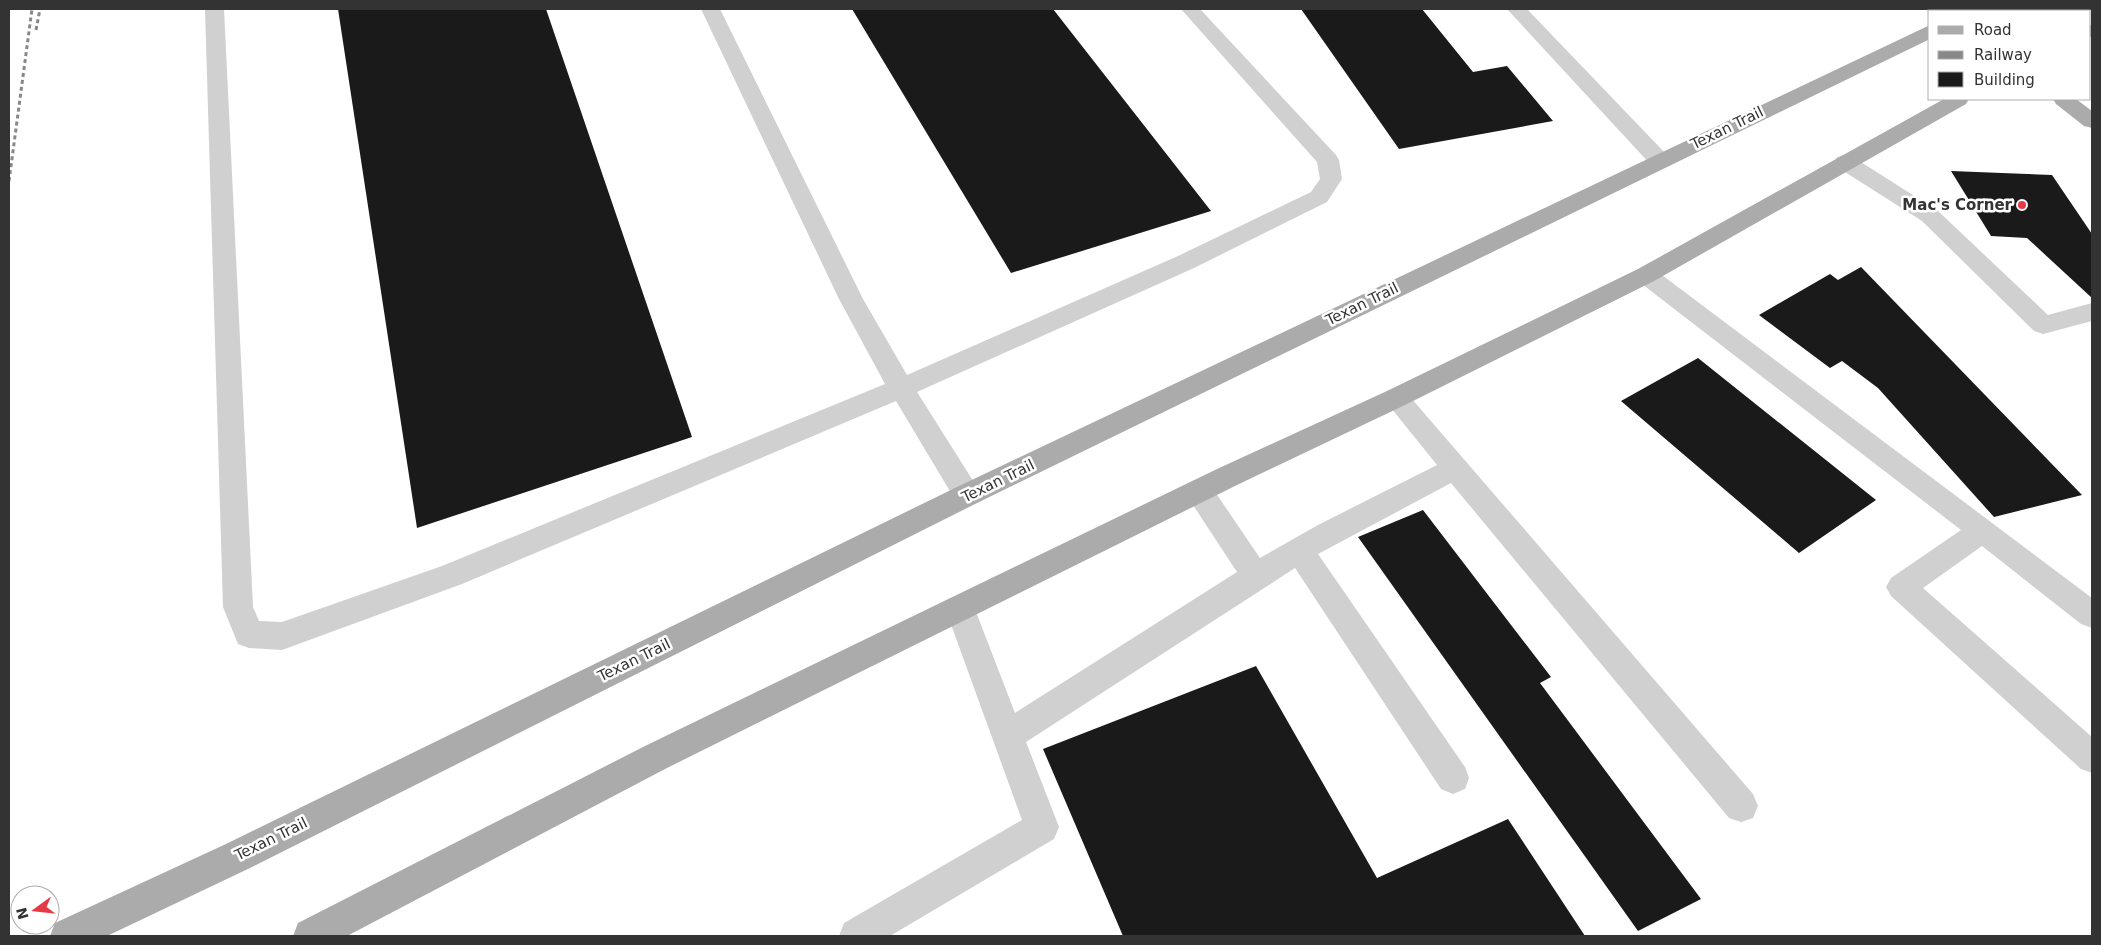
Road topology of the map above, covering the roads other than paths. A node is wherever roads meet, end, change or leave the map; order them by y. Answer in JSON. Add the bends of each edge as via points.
{"nodes":[{"id":1,"x":214,"y":9,"type":"edge"},
{"id":2,"x":710,"y":9,"type":"edge"},
{"id":3,"x":1190,"y":9,"type":"edge"},
{"id":4,"x":1516,"y":9,"type":"edge"},
{"id":5,"x":1928,"y":32,"type":"edge"},
{"id":6,"x":1957,"y":100,"type":"edge"},
{"id":7,"x":2064,"y":100,"type":"edge"},
{"id":8,"x":2092,"y":122,"type":"edge"},
{"id":9,"x":1659,"y":160,"type":"junction"},
{"id":10,"x":1845,"y":162,"type":"junction"},
{"id":11,"x":1646,"y":275,"type":"junction"},
{"id":12,"x":2092,"y":312,"type":"edge"},
{"id":13,"x":901,"y":388,"type":"junction"},
{"id":14,"x":1396,"y":398,"type":"junction"},
{"id":15,"x":1456,"y":468,"type":"junction"},
{"id":16,"x":1199,"y":491,"type":"junction"},
{"id":17,"x":967,"y":495,"type":"junction"},
{"id":18,"x":1984,"y":530,"type":"junction"},
{"id":19,"x":1299,"y":550,"type":"junction"},
{"id":20,"x":1256,"y":576,"type":"junction"},
{"id":21,"x":960,"y":608,"type":"junction"},
{"id":22,"x":2092,"y":615,"type":"edge"},
{"id":23,"x":1008,"y":736,"type":"junction"},
{"id":24,"x":2092,"y":758,"type":"edge"},
{"id":25,"x":1453,"y":778,"type":"dead end"},
{"id":26,"x":1741,"y":806,"type":"dead end"},
{"id":27,"x":68,"y":936,"type":"edge"},
{"id":28,"x":311,"y":936,"type":"edge"},
{"id":29,"x":857,"y":936,"type":"edge"}],
"edges":[{"from":1,"to":13,"type":"street","via":[[238,606],[249,634],[282,636],[452,575]]},
{"from":2,"to":13,"type":"street","via":[[850,299]]},
{"from":3,"to":13,"type":"street","via":[[1328,160],[1331,179],[1319,197],[1186,262]]},
{"from":4,"to":9,"type":"street"},
{"from":5,"to":9,"type":"main road","name":"Texan Trail"},
{"from":6,"to":10,"type":"main road"},
{"from":7,"to":8,"type":"main road"},
{"from":9,"to":17,"type":"main road","name":"Texan Trail"},
{"from":10,"to":11,"type":"main road"},
{"from":10,"to":12,"type":"street","via":[[1930,216],[2043,325]]},
{"from":11,"to":14,"type":"main road"},
{"from":11,"to":18,"type":"street"},
{"from":13,"to":17,"type":"street"},
{"from":14,"to":15,"type":"street"},
{"from":14,"to":16,"type":"main road"},
{"from":15,"to":19,"type":"street"},
{"from":15,"to":26,"type":"street"},
{"from":16,"to":20,"type":"street"},
{"from":16,"to":21,"type":"main road"},
{"from":17,"to":27,"type":"main road","name":"Texan Trail"},
{"from":18,"to":22,"type":"street"},
{"from":18,"to":24,"type":"street","via":[[1901,587]]},
{"from":19,"to":20,"type":"street"},
{"from":19,"to":25,"type":"street"},
{"from":20,"to":23,"type":"street"},
{"from":21,"to":23,"type":"street"},
{"from":21,"to":28,"type":"main road","via":[[656,757]]},
{"from":23,"to":29,"type":"street","via":[[1042,827]]}]}
